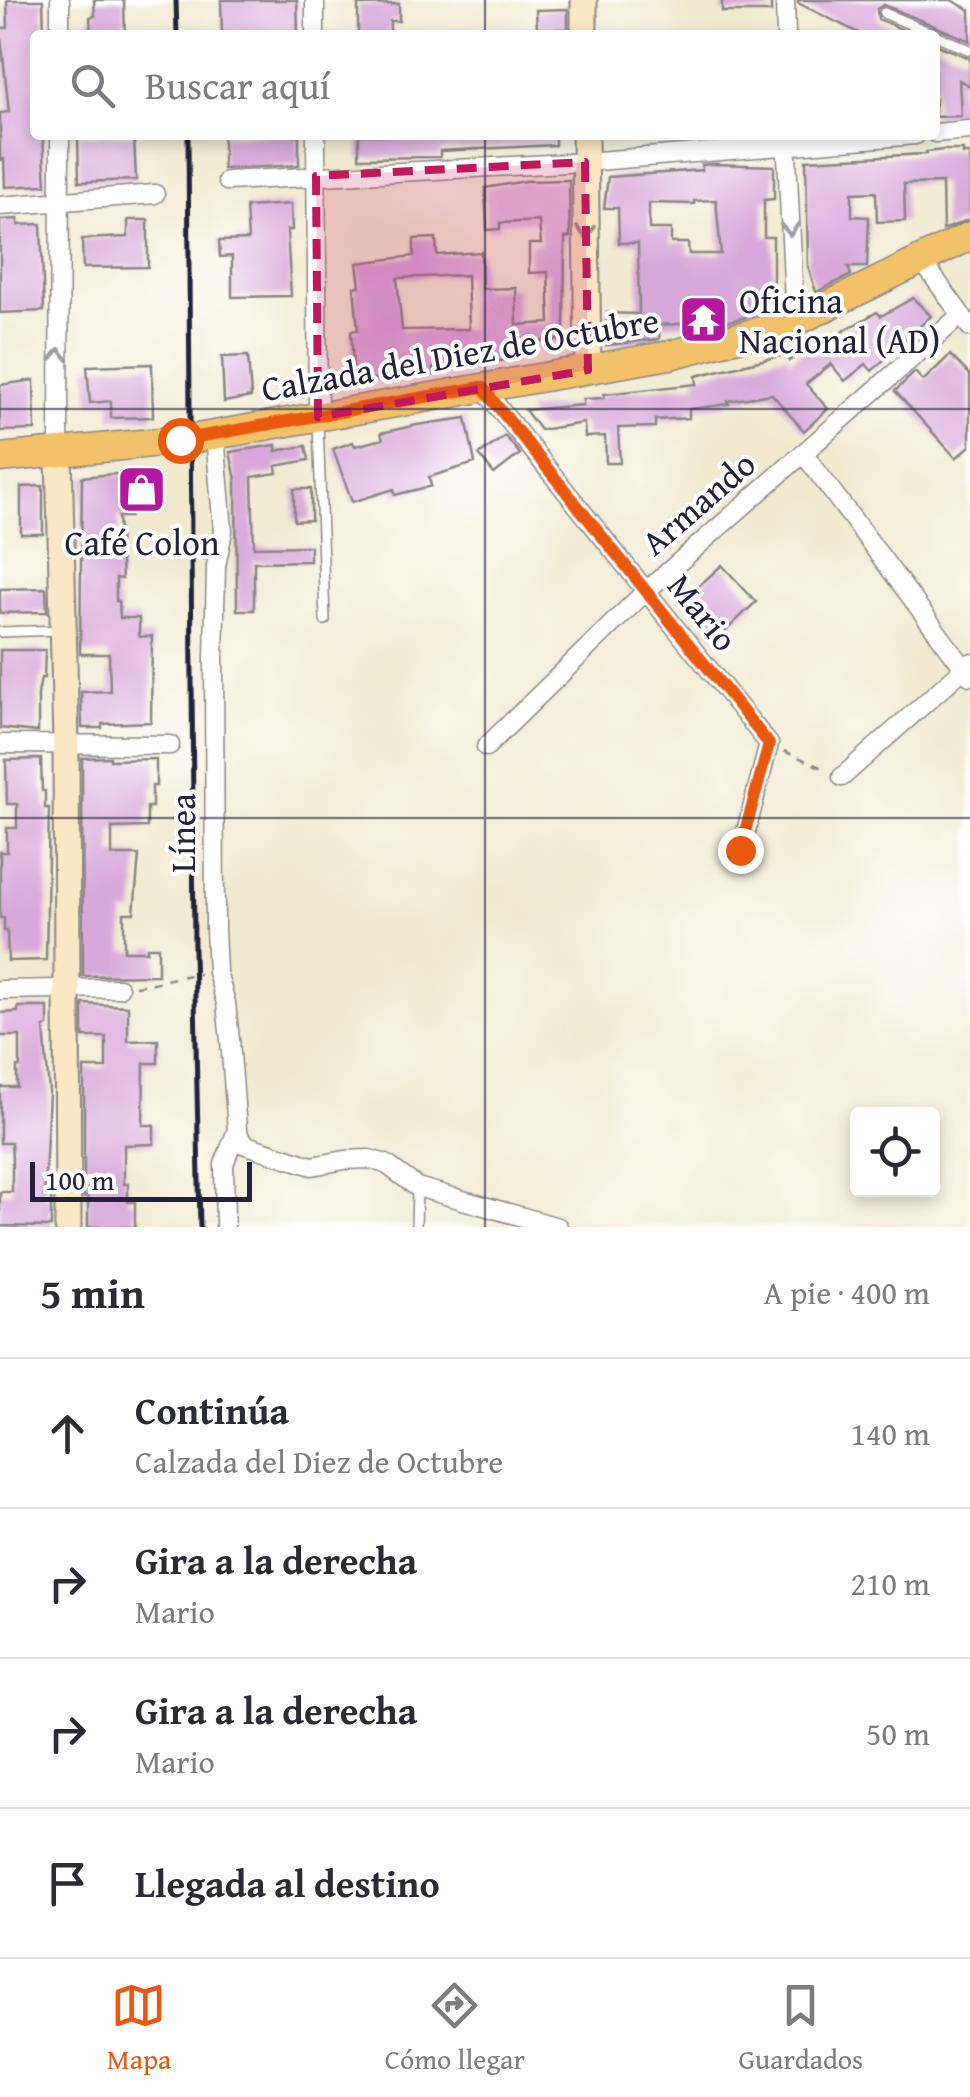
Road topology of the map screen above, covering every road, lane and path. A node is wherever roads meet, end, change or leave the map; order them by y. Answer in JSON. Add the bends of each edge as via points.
{"nodes":[{"id":1,"x":60,"y":0,"type":"edge"},
{"id":2,"x":314,"y":0,"type":"edge"},
{"id":3,"x":584,"y":0,"type":"edge"},
{"id":4,"x":786,"y":0,"type":"edge"},
{"id":5,"x":884,"y":13,"type":"dead end"},
{"id":6,"x":60,"y":30,"type":"edge"},
{"id":7,"x":315,"y":30,"type":"edge"},
{"id":8,"x":584,"y":30,"type":"edge"},
{"id":9,"x":786,"y":30,"type":"edge"},
{"id":10,"x":924,"y":30,"type":"edge"},
{"id":11,"x":940,"y":37,"type":"edge"},
{"id":12,"x":970,"y":50,"type":"edge"},
{"id":13,"x":970,"y":130,"type":"edge"},
{"id":14,"x":940,"y":133,"type":"edge"},
{"id":15,"x":60,"y":140,"type":"edge"},
{"id":16,"x":316,"y":140,"type":"edge"},
{"id":17,"x":585,"y":140,"type":"edge"},
{"id":18,"x":786,"y":141,"type":"edge"},
{"id":19,"x":585,"y":162,"type":"junction"},
{"id":20,"x":316,"y":176,"type":"junction"},
{"id":21,"x":227,"y":182,"type":"dead end"},
{"id":22,"x":154,"y":194,"type":"dead end"},
{"id":23,"x":59,"y":202,"type":"junction"},
{"id":24,"x":0,"y":206,"type":"edge"},
{"id":25,"x":970,"y":236,"type":"edge"},
{"id":26,"x":922,"y":261,"type":"junction"},
{"id":27,"x":794,"y":322,"type":"junction"},
{"id":28,"x":965,"y":322,"type":"edge"},
{"id":29,"x":588,"y":370,"type":"junction"},
{"id":30,"x":482,"y":387,"type":"junction"},
{"id":31,"x":318,"y":418,"type":"junction"},
{"id":32,"x":215,"y":435,"type":"junction"},
{"id":33,"x":59,"y":453,"type":"junction"},
{"id":34,"x":804,"y":454,"type":"junction"},
{"id":35,"x":0,"y":458,"type":"edge"},
{"id":36,"x":644,"y":592,"type":"junction"},
{"id":37,"x":325,"y":620,"type":"dead end"},
{"id":38,"x":64,"y":630,"type":"junction"},
{"id":39,"x":0,"y":632,"type":"edge"},
{"id":40,"x":968,"y":669,"type":"edge"},
{"id":41,"x":0,"y":744,"type":"edge"},
{"id":42,"x":66,"y":744,"type":"junction"},
{"id":43,"x":769,"y":744,"type":"junction"},
{"id":44,"x":170,"y":745,"type":"dead end"},
{"id":45,"x":486,"y":747,"type":"dead end"},
{"id":46,"x":842,"y":777,"type":"joint"},
{"id":47,"x":740,"y":850,"type":"dead end"},
{"id":48,"x":217,"y":972,"type":"junction"},
{"id":49,"x":67,"y":988,"type":"junction"},
{"id":50,"x":119,"y":988,"type":"joint"},
{"id":51,"x":0,"y":990,"type":"edge"},
{"id":52,"x":236,"y":1130,"type":"junction"},
{"id":53,"x":417,"y":1187,"type":"junction"},
{"id":54,"x":68,"y":1227,"type":"edge"},
{"id":55,"x":225,"y":1227,"type":"edge"},
{"id":56,"x":416,"y":1227,"type":"edge"},
{"id":57,"x":558,"y":1227,"type":"edge"}],
"edges":[{"from":1,"to":6,"type":"street"},
{"from":2,"to":7,"type":"street"},
{"from":3,"to":8,"type":"street"},
{"from":4,"to":9,"type":"street"},
{"from":5,"to":10,"type":"lane"},
{"from":11,"to":12,"type":"lane"},
{"from":13,"to":14,"type":"street"},
{"from":15,"to":23,"type":"street"},
{"from":16,"to":20,"type":"street"},
{"from":17,"to":19,"type":"street"},
{"from":18,"to":19,"type":"street"},
{"from":18,"to":27,"type":"street","one_way":true},
{"from":19,"to":20,"type":"street"},
{"from":19,"to":29,"type":"street","one_way":true},
{"from":20,"to":21,"type":"street"},
{"from":20,"to":31,"type":"street"},
{"from":22,"to":23,"type":"street"},
{"from":23,"to":24,"type":"street"},
{"from":33,"to":23,"type":"street","one_way":true},
{"from":25,"to":26,"type":"main road","name":"Calzada del Diez de Octubre"},
{"from":26,"to":27,"type":"main road","name":"Calzada del Diez de Octubre"},
{"from":26,"to":28,"type":"street"},
{"from":27,"to":29,"type":"main road","name":"Calzada del Diez de Octubre"},
{"from":28,"to":34,"type":"street","name":"Armando"},
{"from":29,"to":30,"type":"main road","name":"Calzada del Diez de Octubre"},
{"from":30,"to":31,"type":"main road","name":"Calzada del Diez de Octubre"},
{"from":30,"to":36,"type":"street","name":"Mario"},
{"from":31,"to":32,"type":"main road","name":"Calzada del Diez de Octubre"},
{"from":31,"to":37,"type":"lane"},
{"from":32,"to":33,"type":"main road","name":"Calzada del Diez de Octubre"},
{"from":32,"to":48,"type":"street","name":"Línea","via":[[223,532],[216,566]]},
{"from":33,"to":35,"type":"main road","name":"Calzada del Diez de Octubre"},
{"from":33,"to":38,"type":"street"},
{"from":34,"to":36,"type":"street","name":"Armando"},
{"from":34,"to":40,"type":"street"},
{"from":36,"to":43,"type":"street","name":"Mario"},
{"from":36,"to":45,"type":"street","name":"Armando"},
{"from":38,"to":39,"type":"lane"},
{"from":38,"to":42,"type":"street"},
{"from":40,"to":46,"type":"street"},
{"from":41,"to":42,"type":"street"},
{"from":42,"to":44,"type":"street"},
{"from":42,"to":49,"type":"street"},
{"from":43,"to":46,"type":"path"},
{"from":43,"to":47,"type":"street"},
{"from":48,"to":50,"type":"path"},
{"from":48,"to":52,"type":"street","name":"Línea","via":[[226,1002]]},
{"from":49,"to":50,"type":"street"},
{"from":49,"to":51,"type":"street"},
{"from":49,"to":54,"type":"street"},
{"from":52,"to":53,"type":"street","via":[[243,1144],[264,1154],[312,1166],[369,1160]]},
{"from":52,"to":55,"type":"street","name":"Línea","via":[[224,1164]]},
{"from":53,"to":56,"type":"lane"},
{"from":53,"to":57,"type":"street"}]}
